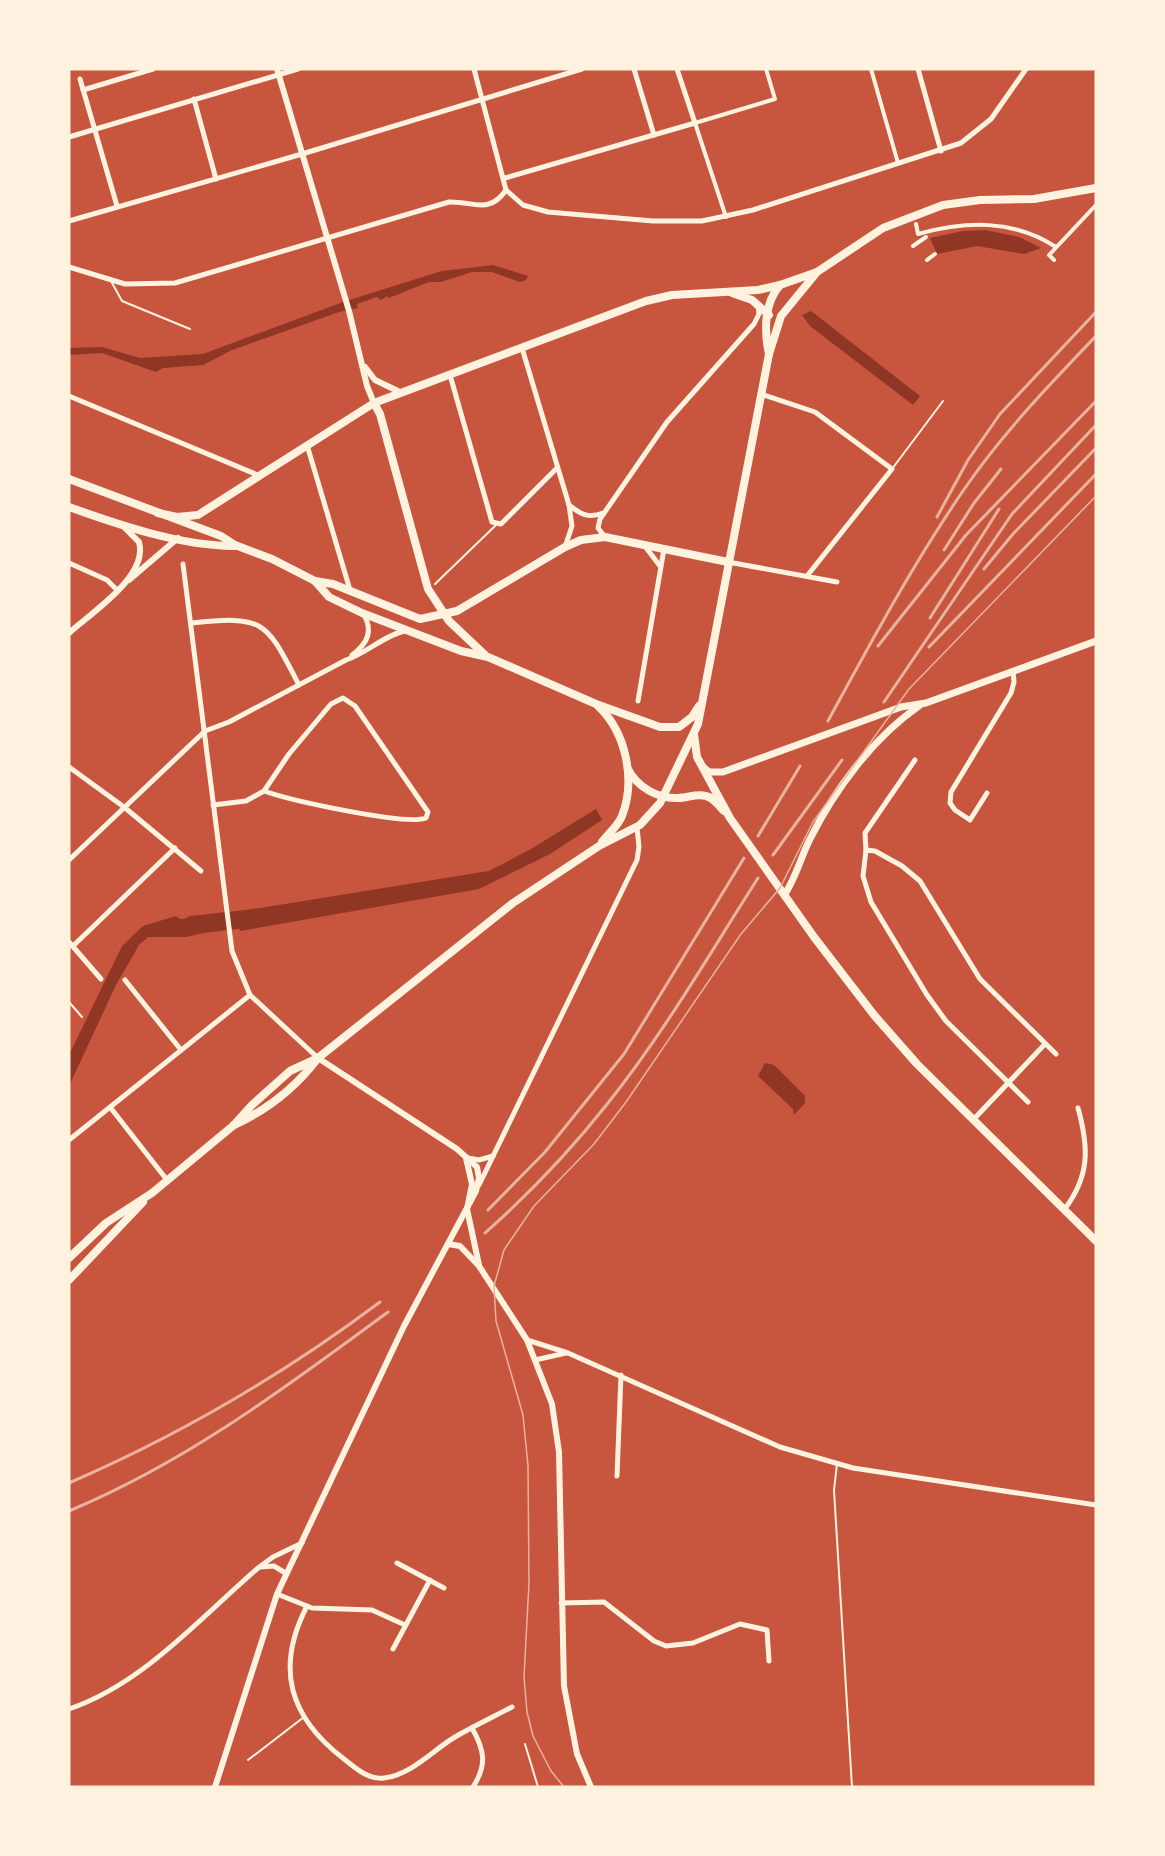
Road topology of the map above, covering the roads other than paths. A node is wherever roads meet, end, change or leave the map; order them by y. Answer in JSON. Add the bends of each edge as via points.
{"nodes":[{"id":1,"x":153,"y":69,"type":"edge"},
{"id":2,"x":298,"y":69,"type":"edge"},
{"id":3,"x":474,"y":69,"type":"edge"},
{"id":4,"x":582,"y":69,"type":"edge"},
{"id":5,"x":634,"y":69,"type":"edge"},
{"id":6,"x":677,"y":69,"type":"edge"},
{"id":7,"x":766,"y":69,"type":"edge"},
{"id":8,"x":871,"y":69,"type":"edge"},
{"id":9,"x":918,"y":69,"type":"edge"},
{"id":10,"x":1026,"y":69,"type":"edge"},
{"id":11,"x":278,"y":72,"type":"edge"},
{"id":12,"x":80,"y":79,"type":"dead end"},
{"id":13,"x":84,"y":90,"type":"junction"},
{"id":14,"x":194,"y":99,"type":"junction"},
{"id":15,"x":482,"y":99,"type":"junction"},
{"id":16,"x":695,"y":123,"type":"junction"},
{"id":17,"x":94,"y":129,"type":"junction"},
{"id":18,"x":654,"y":135,"type":"junction"},
{"id":19,"x":69,"y":138,"type":"edge"},
{"id":20,"x":941,"y":151,"type":"junction"},
{"id":21,"x":302,"y":154,"type":"junction"},
{"id":22,"x":898,"y":163,"type":"junction"},
{"id":23,"x":505,"y":178,"type":"junction"},
{"id":24,"x":216,"y":179,"type":"junction"},
{"id":25,"x":1096,"y":188,"type":"edge"},
{"id":26,"x":506,"y":190,"type":"junction"},
{"id":27,"x":1096,"y":205,"type":"edge"},
{"id":28,"x":117,"y":206,"type":"junction"},
{"id":29,"x":726,"y":218,"type":"junction"},
{"id":30,"x":69,"y":221,"type":"edge"},
{"id":31,"x":916,"y":224,"type":"dead end"},
{"id":32,"x":918,"y":234,"type":"junction"},
{"id":33,"x":1067,"y":235,"type":"junction"},
{"id":34,"x":926,"y":237,"type":"dead end"},
{"id":35,"x":327,"y":238,"type":"junction"},
{"id":36,"x":920,"y":240,"type":"junction"},
{"id":37,"x":1072,"y":240,"type":"dead end"},
{"id":38,"x":913,"y":246,"type":"dead end"},
{"id":39,"x":1056,"y":247,"type":"junction"},
{"id":40,"x":935,"y":254,"type":"dead end"},
{"id":41,"x":927,"y":260,"type":"dead end"},
{"id":42,"x":1054,"y":260,"type":"dead end"},
{"id":43,"x":69,"y":267,"type":"edge"},
{"id":44,"x":817,"y":272,"type":"junction"},
{"id":45,"x":111,"y":281,"type":"junction"},
{"id":46,"x":780,"y":285,"type":"junction"},
{"id":47,"x":726,"y":291,"type":"junction"},
{"id":48,"x":757,"y":304,"type":"junction"},
{"id":49,"x":768,"y":313,"type":"junction"},
{"id":50,"x":190,"y":329,"type":"dead end"},
{"id":51,"x":777,"y":330,"type":"junction"},
{"id":52,"x":522,"y":348,"type":"junction"},
{"id":53,"x":769,"y":354,"type":"junction"},
{"id":54,"x":363,"y":364,"type":"junction"},
{"id":55,"x":450,"y":375,"type":"junction"},
{"id":56,"x":402,"y":393,"type":"junction"},
{"id":57,"x":761,"y":394,"type":"junction"},
{"id":58,"x":69,"y":396,"type":"edge"},
{"id":59,"x":943,"y":401,"type":"dead end"},
{"id":60,"x":374,"y":403,"type":"junction"},
{"id":61,"x":307,"y":445,"type":"junction"},
{"id":62,"x":557,"y":468,"type":"junction"},
{"id":63,"x":892,"y":469,"type":"junction"},
{"id":64,"x":260,"y":476,"type":"junction"},
{"id":65,"x":69,"y":479,"type":"edge"},
{"id":66,"x":569,"y":505,"type":"junction"},
{"id":67,"x":69,"y":507,"type":"edge"},
{"id":68,"x":604,"y":512,"type":"junction"},
{"id":69,"x":158,"y":513,"type":"junction"},
{"id":70,"x":116,"y":524,"type":"junction"},
{"id":71,"x":496,"y":525,"type":"junction"},
{"id":72,"x":605,"y":537,"type":"junction"},
{"id":73,"x":179,"y":538,"type":"junction"},
{"id":74,"x":644,"y":545,"type":"junction"},
{"id":75,"x":235,"y":546,"type":"junction"},
{"id":76,"x":565,"y":547,"type":"junction"},
{"id":77,"x":664,"y":549,"type":"junction"},
{"id":78,"x":728,"y":562,"type":"junction"},
{"id":79,"x":69,"y":563,"type":"edge"},
{"id":80,"x":183,"y":564,"type":"dead end"},
{"id":81,"x":661,"y":568,"type":"junction"},
{"id":82,"x":807,"y":576,"type":"junction"},
{"id":83,"x":127,"y":581,"type":"junction"},
{"id":84,"x":315,"y":581,"type":"junction"},
{"id":85,"x":837,"y":582,"type":"dead end"},
{"id":86,"x":435,"y":584,"type":"dead end"},
{"id":87,"x":118,"y":591,"type":"junction"},
{"id":88,"x":350,"y":591,"type":"junction"},
{"id":89,"x":362,"y":614,"type":"junction"},
{"id":90,"x":444,"y":615,"type":"junction"},
{"id":91,"x":192,"y":623,"type":"junction"},
{"id":92,"x":408,"y":631,"type":"junction"},
{"id":93,"x":69,"y":633,"type":"edge"},
{"id":94,"x":1096,"y":640,"type":"edge"},
{"id":95,"x":488,"y":657,"type":"junction"},
{"id":96,"x":346,"y":660,"type":"junction"},
{"id":97,"x":1013,"y":670,"type":"junction"},
{"id":98,"x":299,"y":685,"type":"junction"},
{"id":99,"x":703,"y":698,"type":"junction"},
{"id":100,"x":638,"y":701,"type":"dead end"},
{"id":101,"x":596,"y":704,"type":"junction"},
{"id":102,"x":921,"y":705,"type":"junction"},
{"id":103,"x":205,"y":731,"type":"junction"},
{"id":104,"x":694,"y":734,"type":"junction"},
{"id":105,"x":915,"y":760,"type":"dead end"},
{"id":106,"x":703,"y":766,"type":"junction"},
{"id":107,"x":69,"y":767,"type":"edge"},
{"id":108,"x":627,"y":768,"type":"junction"},
{"id":109,"x":264,"y":791,"type":"junction"},
{"id":110,"x":987,"y":793,"type":"dead end"},
{"id":111,"x":664,"y":797,"type":"junction"},
{"id":112,"x":213,"y":805,"type":"junction"},
{"id":113,"x":124,"y":807,"type":"junction"},
{"id":114,"x":730,"y":818,"type":"junction"},
{"id":115,"x":637,"y":827,"type":"junction"},
{"id":116,"x":599,"y":846,"type":"junction"},
{"id":117,"x":175,"y":849,"type":"junction"},
{"id":118,"x":866,"y":850,"type":"junction"},
{"id":119,"x":69,"y":860,"type":"edge"},
{"id":120,"x":201,"y":871,"type":"dead end"},
{"id":121,"x":785,"y":894,"type":"junction"},
{"id":122,"x":71,"y":944,"type":"edge"},
{"id":123,"x":101,"y":979,"type":"dead end"},
{"id":124,"x":125,"y":980,"type":"dead end"},
{"id":125,"x":250,"y":995,"type":"junction"},
{"id":126,"x":69,"y":1002,"type":"edge"},
{"id":127,"x":82,"y":1017,"type":"dead end"},
{"id":128,"x":1045,"y":1044,"type":"junction"},
{"id":129,"x":181,"y":1050,"type":"junction"},
{"id":130,"x":1056,"y":1054,"type":"dead end"},
{"id":131,"x":318,"y":1058,"type":"junction"},
{"id":132,"x":1009,"y":1082,"type":"junction"},
{"id":133,"x":1028,"y":1102,"type":"dead end"},
{"id":134,"x":110,"y":1107,"type":"junction"},
{"id":135,"x":1078,"y":1108,"type":"dead end"},
{"id":136,"x":973,"y":1120,"type":"junction"},
{"id":137,"x":234,"y":1125,"type":"junction"},
{"id":138,"x":69,"y":1140,"type":"edge"},
{"id":139,"x":493,"y":1156,"type":"junction"},
{"id":140,"x":465,"y":1157,"type":"junction"},
{"id":141,"x":167,"y":1180,"type":"junction"},
{"id":142,"x":476,"y":1191,"type":"junction"},
{"id":143,"x":152,"y":1193,"type":"junction"},
{"id":144,"x":467,"y":1209,"type":"junction"},
{"id":145,"x":1064,"y":1210,"type":"junction"},
{"id":146,"x":1096,"y":1241,"type":"edge"},
{"id":147,"x":448,"y":1244,"type":"junction"},
{"id":148,"x":69,"y":1258,"type":"edge"},
{"id":149,"x":479,"y":1266,"type":"junction"},
{"id":150,"x":69,"y":1280,"type":"edge"},
{"id":151,"x":527,"y":1340,"type":"junction"},
{"id":152,"x":568,"y":1353,"type":"junction"},
{"id":153,"x":535,"y":1360,"type":"junction"},
{"id":154,"x":621,"y":1375,"type":"junction"},
{"id":155,"x":837,"y":1464,"type":"junction"},
{"id":156,"x":617,"y":1476,"type":"dead end"},
{"id":157,"x":1096,"y":1504,"type":"edge"},
{"id":158,"x":302,"y":1543,"type":"junction"},
{"id":159,"x":397,"y":1563,"type":"dead end"},
{"id":160,"x":258,"y":1568,"type":"junction"},
{"id":161,"x":287,"y":1574,"type":"junction"},
{"id":162,"x":430,"y":1580,"type":"junction"},
{"id":163,"x":444,"y":1588,"type":"dead end"},
{"id":164,"x":278,"y":1594,"type":"junction"},
{"id":165,"x":561,"y":1603,"type":"junction"},
{"id":166,"x":307,"y":1606,"type":"junction"},
{"id":167,"x":405,"y":1625,"type":"junction"},
{"id":168,"x":393,"y":1649,"type":"dead end"},
{"id":169,"x":769,"y":1661,"type":"dead end"},
{"id":170,"x":512,"y":1707,"type":"dead end"},
{"id":171,"x":69,"y":1709,"type":"edge"},
{"id":172,"x":304,"y":1717,"type":"junction"},
{"id":173,"x":472,"y":1728,"type":"junction"},
{"id":174,"x":525,"y":1744,"type":"dead end"},
{"id":175,"x":248,"y":1760,"type":"dead end"},
{"id":176,"x":215,"y":1787,"type":"edge"},
{"id":177,"x":473,"y":1787,"type":"edge"},
{"id":178,"x":538,"y":1787,"type":"edge"},
{"id":179,"x":591,"y":1787,"type":"edge"},
{"id":180,"x":852,"y":1787,"type":"edge"}],
"edges":[{"from":1,"to":13,"type":"street"},
{"from":2,"to":11,"type":"street"},
{"from":3,"to":15,"type":"street"},
{"from":4,"to":15,"type":"street"},
{"from":5,"to":18,"type":"street"},
{"from":6,"to":16,"type":"street"},
{"from":7,"to":16,"type":"street","via":[[775,99]]},
{"from":8,"to":22,"type":"street"},
{"from":9,"to":20,"type":"street"},
{"from":10,"to":20,"type":"street","via":[[991,119],[969,138]]},
{"from":11,"to":14,"type":"street"},
{"from":11,"to":21,"type":"street"},
{"from":12,"to":13,"type":"street"},
{"from":13,"to":17,"type":"street"},
{"from":14,"to":17,"type":"street"},
{"from":14,"to":24,"type":"street"},
{"from":15,"to":21,"type":"street"},
{"from":15,"to":23,"type":"street"},
{"from":16,"to":18,"type":"street"},
{"from":16,"to":29,"type":"street"},
{"from":17,"to":19,"type":"street"},
{"from":17,"to":28,"type":"street"},
{"from":18,"to":23,"type":"street"},
{"from":20,"to":22,"type":"street"},
{"from":21,"to":24,"type":"street"},
{"from":21,"to":35,"type":"street"},
{"from":22,"to":29,"type":"street"},
{"from":23,"to":26,"type":"street"},
{"from":24,"to":28,"type":"street"},
{"from":25,"to":44,"type":"main road","via":[[1034,199],[961,202],[924,210],[884,228]]},
{"from":26,"to":29,"type":"street","via":[[523,205],[548,213],[697,222]]},
{"from":26,"to":35,"type":"street","via":[[489,205],[448,202]]},
{"from":27,"to":33,"type":"street"},
{"from":28,"to":30,"type":"street"},
{"from":31,"to":32,"type":"street"},
{"from":32,"to":36,"type":"street"},
{"from":32,"to":39,"type":"street","via":[[952,225],[986,224],[1030,234]]},
{"from":33,"to":37,"type":"street"},
{"from":33,"to":39,"type":"street"},
{"from":34,"to":36,"type":"street"},
{"from":35,"to":45,"type":"street","via":[[182,282],[145,285]]},
{"from":35,"to":54,"type":"street"},
{"from":36,"to":38,"type":"street"},
{"from":39,"to":42,"type":"street","via":[[1048,255]]},
{"from":40,"to":41,"type":"street"},
{"from":43,"to":45,"type":"street"},
{"from":44,"to":46,"type":"main road"},
{"from":44,"to":51,"type":"main road","via":[[785,310]]},
{"from":45,"to":50,"type":"lane","via":[[122,301]]},
{"from":46,"to":47,"type":"main road"},
{"from":46,"to":49,"type":"main road","via":[[771,296]]},
{"from":47,"to":48,"type":"main road"},
{"from":47,"to":52,"type":"main road","via":[[646,301]]},
{"from":48,"to":49,"type":"main road"},
{"from":48,"to":68,"type":"street","via":[[759,314],[754,324],[667,422]]},
{"from":49,"to":51,"type":"main road"},
{"from":49,"to":53,"type":"main road"},
{"from":51,"to":53,"type":"main road"},
{"from":52,"to":55,"type":"main road"},
{"from":52,"to":62,"type":"street"},
{"from":53,"to":57,"type":"main road"},
{"from":54,"to":56,"type":"street","via":[[377,382]]},
{"from":54,"to":60,"type":"street"},
{"from":55,"to":56,"type":"main road"},
{"from":55,"to":71,"type":"street","via":[[490,518]]},
{"from":56,"to":60,"type":"main road"},
{"from":57,"to":63,"type":"street","via":[[815,412]]},
{"from":57,"to":78,"type":"main road"},
{"from":58,"to":64,"type":"street"},
{"from":59,"to":63,"type":"lane"},
{"from":60,"to":61,"type":"main road"},
{"from":60,"to":90,"type":"main road","via":[[428,589]]},
{"from":61,"to":64,"type":"main road"},
{"from":61,"to":88,"type":"street"},
{"from":62,"to":66,"type":"street"},
{"from":62,"to":71,"type":"street"},
{"from":63,"to":82,"type":"street"},
{"from":64,"to":69,"type":"main road","via":[[198,515],[177,517]]},
{"from":65,"to":69,"type":"main road"},
{"from":66,"to":68,"type":"street","via":[[587,516]]},
{"from":66,"to":76,"type":"street","via":[[572,526]]},
{"from":67,"to":70,"type":"main road"},
{"from":68,"to":72,"type":"street","via":[[597,524]]},
{"from":69,"to":73,"type":"main road","via":[[175,526]]},
{"from":69,"to":75,"type":"main road","via":[[221,536]]},
{"from":70,"to":73,"type":"main road"},
{"from":70,"to":83,"type":"street","via":[[130,531],[141,547],[138,563]]},
{"from":71,"to":86,"type":"lane"},
{"from":72,"to":74,"type":"main road"},
{"from":72,"to":76,"type":"main road"},
{"from":73,"to":75,"type":"main road"},
{"from":73,"to":83,"type":"street"},
{"from":74,"to":77,"type":"main road"},
{"from":74,"to":81,"type":"street"},
{"from":75,"to":84,"type":"main road"},
{"from":76,"to":90,"type":"main road"},
{"from":77,"to":78,"type":"main road"},
{"from":77,"to":81,"type":"street"},
{"from":78,"to":82,"type":"street"},
{"from":78,"to":99,"type":"main road"},
{"from":79,"to":87,"type":"street","via":[[107,580]]},
{"from":80,"to":91,"type":"street"},
{"from":81,"to":100,"type":"street"},
{"from":82,"to":85,"type":"street"},
{"from":83,"to":87,"type":"street"},
{"from":84,"to":88,"type":"main road"},
{"from":84,"to":89,"type":"main road","via":[[329,597]]},
{"from":87,"to":93,"type":"street"},
{"from":88,"to":90,"type":"main road","via":[[420,619]]},
{"from":89,"to":92,"type":"main road"},
{"from":89,"to":96,"type":"street","via":[[368,626],[368,639]]},
{"from":90,"to":95,"type":"main road","via":[[470,644]]},
{"from":91,"to":98,"type":"street","via":[[237,619],[268,631]]},
{"from":91,"to":103,"type":"street"},
{"from":92,"to":95,"type":"main road"},
{"from":92,"to":96,"type":"street","via":[[392,634],[365,653]]},
{"from":94,"to":97,"type":"main road"},
{"from":95,"to":101,"type":"main road"},
{"from":96,"to":98,"type":"street"},
{"from":97,"to":102,"type":"main road"},
{"from":97,"to":110,"type":"street","via":[[1011,693],[951,792],[950,803],[970,820]]},
{"from":98,"to":103,"type":"street"},
{"from":99,"to":101,"type":"main road","via":[[692,717],[675,729]]},
{"from":99,"to":104,"type":"main road"},
{"from":101,"to":108,"type":"main road","via":[[609,716],[617,732]]},
{"from":102,"to":106,"type":"main road","via":[[901,708],[723,772],[709,772]]},
{"from":102,"to":121,"type":"main road","via":[[892,727],[863,759],[818,825]]},
{"from":103,"to":112,"type":"street"},
{"from":103,"to":113,"type":"street"},
{"from":104,"to":106,"type":"main road","via":[[697,757]]},
{"from":104,"to":111,"type":"main road"},
{"from":105,"to":118,"type":"street","via":[[865,833]]},
{"from":106,"to":114,"type":"main road"},
{"from":107,"to":113,"type":"street"},
{"from":108,"to":111,"type":"main road","via":[[640,785]]},
{"from":108,"to":116,"type":"main road","via":[[622,817]]},
{"from":109,"to":109,"type":"street","via":[[289,754],[337,700],[345,699],[353,704],[428,812],[421,820],[395,818],[288,800]]},
{"from":109,"to":112,"type":"street","via":[[246,801]]},
{"from":111,"to":114,"type":"main road","via":[[706,796]]},
{"from":111,"to":115,"type":"main road"},
{"from":112,"to":125,"type":"street","via":[[228,934],[237,968]]},
{"from":113,"to":117,"type":"street"},
{"from":113,"to":119,"type":"street"},
{"from":114,"to":121,"type":"main road"},
{"from":115,"to":116,"type":"main road"},
{"from":115,"to":139,"type":"street","via":[[637,860]]},
{"from":116,"to":131,"type":"main road","via":[[489,921]]},
{"from":117,"to":120,"type":"street"},
{"from":117,"to":122,"type":"street"},
{"from":118,"to":128,"type":"street","via":[[874,850],[902,866],[920,881],[980,979]]},
{"from":118,"to":132,"type":"street","via":[[863,876],[871,902],[927,995],[946,1021]]},
{"from":121,"to":136,"type":"main road","via":[[894,1039]]},
{"from":122,"to":123,"type":"street"},
{"from":124,"to":129,"type":"street"},
{"from":125,"to":129,"type":"street"},
{"from":125,"to":131,"type":"street"},
{"from":126,"to":127,"type":"lane"},
{"from":128,"to":130,"type":"street"},
{"from":128,"to":132,"type":"street"},
{"from":129,"to":134,"type":"street"},
{"from":131,"to":137,"type":"main road","via":[[290,1071]]},
{"from":131,"to":137,"type":"main road","via":[[296,1084],[257,1115]]},
{"from":131,"to":140,"type":"street","via":[[442,1137]]},
{"from":132,"to":133,"type":"street"},
{"from":132,"to":136,"type":"street"},
{"from":134,"to":138,"type":"street"},
{"from":134,"to":141,"type":"street"},
{"from":135,"to":145,"type":"street","via":[[1086,1136],[1085,1168]]},
{"from":136,"to":145,"type":"main road"},
{"from":137,"to":141,"type":"main road"},
{"from":139,"to":140,"type":"street","via":[[479,1160]]},
{"from":139,"to":142,"type":"street"},
{"from":140,"to":142,"type":"street","via":[[479,1173]]},
{"from":140,"to":144,"type":"street","via":[[472,1179]]},
{"from":141,"to":143,"type":"main road"},
{"from":142,"to":144,"type":"street"},
{"from":143,"to":148,"type":"main road","via":[[106,1223]]},
{"from":143,"to":150,"type":"main road"},
{"from":144,"to":147,"type":"street"},
{"from":144,"to":149,"type":"street"},
{"from":145,"to":146,"type":"main road"},
{"from":147,"to":149,"type":"street","via":[[460,1246]]},
{"from":147,"to":158,"type":"street","via":[[404,1326]]},
{"from":149,"to":151,"type":"street"},
{"from":151,"to":152,"type":"street"},
{"from":151,"to":153,"type":"street"},
{"from":152,"to":153,"type":"street"},
{"from":152,"to":154,"type":"street"},
{"from":153,"to":165,"type":"street","via":[[552,1404],[558,1452]]},
{"from":154,"to":155,"type":"street","via":[[780,1447]]},
{"from":154,"to":156,"type":"street"},
{"from":155,"to":157,"type":"street"},
{"from":155,"to":180,"type":"lane","via":[[834,1491]]},
{"from":158,"to":160,"type":"street"},
{"from":158,"to":161,"type":"street"},
{"from":159,"to":162,"type":"street"},
{"from":160,"to":161,"type":"street","via":[[274,1566]]},
{"from":160,"to":171,"type":"street","via":[[141,1671],[99,1697]]},
{"from":161,"to":164,"type":"street"},
{"from":162,"to":163,"type":"street"},
{"from":162,"to":167,"type":"street"},
{"from":164,"to":166,"type":"street"},
{"from":164,"to":176,"type":"street"},
{"from":165,"to":169,"type":"street","via":[[603,1602],[666,1646],[693,1643],[740,1624],[767,1629]]},
{"from":165,"to":179,"type":"street","via":[[567,1714]]},
{"from":166,"to":167,"type":"street","via":[[372,1610]]},
{"from":166,"to":172,"type":"street","via":[[294,1632],[289,1661],[293,1689]]},
{"from":167,"to":168,"type":"street"},
{"from":170,"to":173,"type":"street"},
{"from":172,"to":173,"type":"street","via":[[322,1741],[373,1778],[398,1774]]},
{"from":172,"to":175,"type":"lane"},
{"from":173,"to":177,"type":"street","via":[[484,1756],[482,1773]]},
{"from":174,"to":178,"type":"lane"}]}
